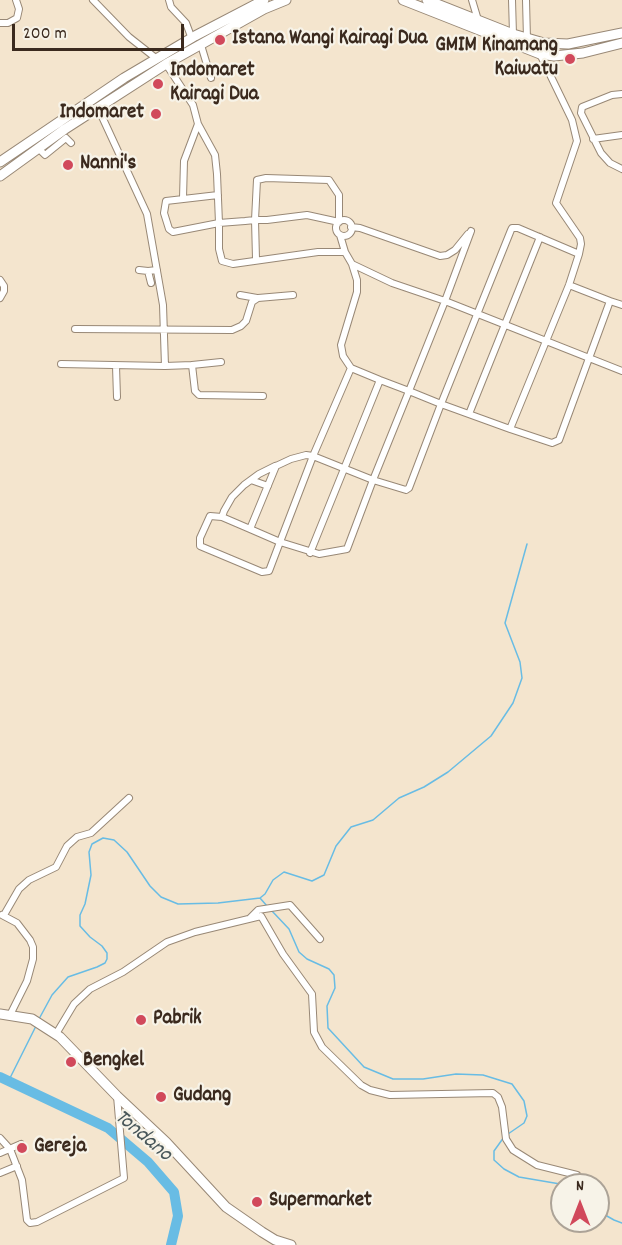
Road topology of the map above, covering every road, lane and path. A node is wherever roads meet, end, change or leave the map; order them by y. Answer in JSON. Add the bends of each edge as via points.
{"nodes":[{"id":1,"x":16,"y":0,"type":"edge"},
{"id":2,"x":93,"y":0,"type":"edge"},
{"id":3,"x":169,"y":0,"type":"edge"},
{"id":4,"x":264,"y":0,"type":"edge"},
{"id":5,"x":286,"y":0,"type":"edge"},
{"id":6,"x":402,"y":0,"type":"edge"},
{"id":7,"x":427,"y":0,"type":"edge"},
{"id":8,"x":472,"y":0,"type":"edge"},
{"id":9,"x":512,"y":0,"type":"edge"},
{"id":10,"x":526,"y":0,"type":"edge"},
{"id":11,"x":478,"y":20,"type":"junction"},
{"id":12,"x":0,"y":23,"type":"edge"},
{"id":13,"x":622,"y":33,"type":"edge"},
{"id":14,"x":513,"y":34,"type":"junction"},
{"id":15,"x":192,"y":39,"type":"junction"},
{"id":16,"x":527,"y":39,"type":"junction"},
{"id":17,"x":622,"y":43,"type":"edge"},
{"id":18,"x":201,"y":45,"type":"junction"},
{"id":19,"x":540,"y":54,"type":"junction"},
{"id":20,"x":157,"y":58,"type":"junction"},
{"id":21,"x":166,"y":64,"type":"junction"},
{"id":22,"x":211,"y":78,"type":"dead end"},
{"id":23,"x":622,"y":94,"type":"edge"},
{"id":24,"x":98,"y":108,"type":"junction"},
{"id":25,"x":198,"y":124,"type":"junction"},
{"id":26,"x":622,"y":135,"type":"edge"},
{"id":27,"x":593,"y":140,"type":"junction"},
{"id":28,"x":70,"y":142,"type":"dead end"},
{"id":29,"x":26,"y":144,"type":"junction"},
{"id":30,"x":35,"y":150,"type":"junction"},
{"id":31,"x":0,"y":162,"type":"edge"},
{"id":32,"x":622,"y":169,"type":"edge"},
{"id":33,"x":0,"y":176,"type":"edge"},
{"id":34,"x":218,"y":195,"type":"junction"},
{"id":35,"x":183,"y":198,"type":"junction"},
{"id":36,"x":255,"y":220,"type":"junction"},
{"id":37,"x":339,"y":222,"type":"junction"},
{"id":38,"x":219,"y":223,"type":"junction"},
{"id":39,"x":351,"y":227,"type":"junction"},
{"id":40,"x":340,"y":235,"type":"junction"},
{"id":41,"x":540,"y":237,"type":"junction"},
{"id":42,"x":345,"y":252,"type":"junction"},
{"id":43,"x":579,"y":254,"type":"junction"},
{"id":44,"x":256,"y":259,"type":"junction"},
{"id":45,"x":352,"y":264,"type":"junction"},
{"id":46,"x":139,"y":270,"type":"dead end"},
{"id":47,"x":157,"y":270,"type":"junction"},
{"id":48,"x":148,"y":271,"type":"junction"},
{"id":49,"x":0,"y":280,"type":"edge"},
{"id":50,"x":151,"y":283,"type":"dead end"},
{"id":51,"x":569,"y":285,"type":"junction"},
{"id":52,"x":240,"y":295,"type":"dead end"},
{"id":53,"x":293,"y":295,"type":"dead end"},
{"id":54,"x":258,"y":297,"type":"junction"},
{"id":55,"x":0,"y":298,"type":"edge"},
{"id":56,"x":445,"y":301,"type":"junction"},
{"id":57,"x":610,"y":301,"type":"junction"},
{"id":58,"x":622,"y":305,"type":"edge"},
{"id":59,"x":477,"y":314,"type":"junction"},
{"id":60,"x":505,"y":326,"type":"junction"},
{"id":61,"x":75,"y":329,"type":"dead end"},
{"id":62,"x":164,"y":329,"type":"junction"},
{"id":63,"x":544,"y":341,"type":"junction"},
{"id":64,"x":588,"y":359,"type":"junction"},
{"id":65,"x":221,"y":362,"type":"dead end"},
{"id":66,"x":61,"y":364,"type":"dead end"},
{"id":67,"x":192,"y":365,"type":"junction"},
{"id":68,"x":116,"y":366,"type":"junction"},
{"id":69,"x":165,"y":366,"type":"junction"},
{"id":70,"x":351,"y":368,"type":"junction"},
{"id":71,"x":622,"y":371,"type":"edge"},
{"id":72,"x":380,"y":380,"type":"junction"},
{"id":73,"x":409,"y":391,"type":"junction"},
{"id":74,"x":263,"y":396,"type":"dead end"},
{"id":75,"x":117,"y":397,"type":"dead end"},
{"id":76,"x":441,"y":404,"type":"junction"},
{"id":77,"x":469,"y":414,"type":"junction"},
{"id":78,"x":510,"y":429,"type":"junction"},
{"id":79,"x":313,"y":456,"type":"junction"},
{"id":80,"x":276,"y":466,"type":"junction"},
{"id":81,"x":344,"y":468,"type":"junction"},
{"id":82,"x":251,"y":480,"type":"junction"},
{"id":83,"x":374,"y":480,"type":"junction"},
{"id":84,"x":268,"y":486,"type":"junction"},
{"id":85,"x":222,"y":517,"type":"junction"},
{"id":86,"x":250,"y":529,"type":"junction"},
{"id":87,"x":280,"y":542,"type":"junction"},
{"id":88,"x":310,"y":553,"type":"junction"},
{"id":89,"x":129,"y":798,"type":"dead end"},
{"id":90,"x":2,"y":915,"type":"edge"},
{"id":91,"x":249,"y":918,"type":"junction"},
{"id":92,"x":320,"y":939,"type":"dead end"},
{"id":93,"x":5,"y":1015,"type":"edge"},
{"id":94,"x":56,"y":1034,"type":"junction"},
{"id":95,"x":117,"y":1096,"type":"junction"},
{"id":96,"x":0,"y":1138,"type":"edge"},
{"id":97,"x":21,"y":1144,"type":"dead end"},
{"id":98,"x":10,"y":1149,"type":"junction"},
{"id":99,"x":0,"y":1153,"type":"edge"},
{"id":100,"x":17,"y":1166,"type":"junction"},
{"id":101,"x":0,"y":1173,"type":"edge"},
{"id":102,"x":567,"y":1173,"type":"edge"},
{"id":103,"x":291,"y":1245,"type":"edge"}],
"edges":[{"from":1,"to":12,"type":"street","via":[[20,9],[17,18]]},
{"from":2,"to":20,"type":"street","via":[[129,37]]},
{"from":3,"to":15,"type":"street","via":[[186,22]]},
{"from":4,"to":15,"type":"highway"},
{"from":5,"to":18,"type":"highway"},
{"from":6,"to":19,"type":"highway"},
{"from":7,"to":11,"type":"highway"},
{"from":8,"to":11,"type":"street"},
{"from":9,"to":14,"type":"street"},
{"from":10,"to":16,"type":"street"},
{"from":11,"to":14,"type":"highway"},
{"from":13,"to":16,"type":"highway","via":[[568,44]]},
{"from":14,"to":16,"type":"highway"},
{"from":15,"to":20,"type":"highway"},
{"from":17,"to":19,"type":"highway","via":[[583,54]]},
{"from":18,"to":21,"type":"highway"},
{"from":18,"to":22,"type":"street"},
{"from":19,"to":43,"type":"street","via":[[573,120],[577,141],[556,203],[580,238]]},
{"from":20,"to":29,"type":"highway"},
{"from":21,"to":24,"type":"highway"},
{"from":21,"to":25,"type":"street","via":[[193,105]]},
{"from":23,"to":27,"type":"street","via":[[582,107]]},
{"from":24,"to":30,"type":"highway"},
{"from":24,"to":47,"type":"street","via":[[146,209]]},
{"from":25,"to":34,"type":"street","via":[[215,155]]},
{"from":25,"to":35,"type":"street","via":[[184,161]]},
{"from":26,"to":27,"type":"street"},
{"from":27,"to":32,"type":"street","via":[[610,163]]},
{"from":28,"to":30,"type":"street","via":[[66,138],[45,155]]},
{"from":29,"to":30,"type":"highway"},
{"from":29,"to":31,"type":"highway"},
{"from":30,"to":33,"type":"highway"},
{"from":34,"to":35,"type":"street"},
{"from":34,"to":38,"type":"street"},
{"from":35,"to":38,"type":"street","via":[[164,202],[171,232]]},
{"from":36,"to":37,"type":"street","via":[[307,214]]},
{"from":36,"to":37,"type":"street","via":[[256,186],[260,179],[322,179],[328,180],[339,195]]},
{"from":36,"to":38,"type":"street"},
{"from":36,"to":44,"type":"street"},
{"from":37,"to":39,"type":"street","via":[[345,220]]},
{"from":37,"to":40,"type":"street","via":[[336,229]]},
{"from":38,"to":44,"type":"street","via":[[222,261],[233,264]]},
{"from":39,"to":40,"type":"street","via":[[347,235]]},
{"from":39,"to":56,"type":"street","via":[[440,256],[455,250],[471,231]]},
{"from":40,"to":42,"type":"street"},
{"from":41,"to":43,"type":"street"},
{"from":41,"to":59,"type":"street","via":[[512,228]]},
{"from":41,"to":60,"type":"street"},
{"from":42,"to":44,"type":"street"},
{"from":42,"to":45,"type":"street"},
{"from":43,"to":51,"type":"street"},
{"from":45,"to":56,"type":"street"},
{"from":45,"to":70,"type":"street","via":[[357,292],[341,345]]},
{"from":46,"to":48,"type":"street"},
{"from":47,"to":48,"type":"street"},
{"from":47,"to":62,"type":"street"},
{"from":48,"to":50,"type":"street"},
{"from":49,"to":55,"type":"street","via":[[4,291]]},
{"from":51,"to":57,"type":"street"},
{"from":51,"to":63,"type":"street"},
{"from":52,"to":54,"type":"street"},
{"from":53,"to":54,"type":"street"},
{"from":54,"to":62,"type":"street","via":[[252,302],[246,321],[237,328]]},
{"from":56,"to":59,"type":"street"},
{"from":56,"to":73,"type":"street"},
{"from":57,"to":58,"type":"street"},
{"from":57,"to":64,"type":"street"},
{"from":59,"to":60,"type":"street"},
{"from":59,"to":76,"type":"street"},
{"from":60,"to":63,"type":"street"},
{"from":60,"to":77,"type":"street"},
{"from":61,"to":62,"type":"street"},
{"from":62,"to":69,"type":"street"},
{"from":63,"to":64,"type":"street"},
{"from":63,"to":78,"type":"street"},
{"from":64,"to":71,"type":"street"},
{"from":64,"to":78,"type":"street","via":[[557,442]]},
{"from":65,"to":67,"type":"street"},
{"from":66,"to":68,"type":"street"},
{"from":67,"to":69,"type":"street"},
{"from":67,"to":74,"type":"street","via":[[199,395]]},
{"from":68,"to":69,"type":"street"},
{"from":68,"to":75,"type":"street"},
{"from":70,"to":72,"type":"street"},
{"from":70,"to":79,"type":"street"},
{"from":72,"to":73,"type":"street"},
{"from":72,"to":81,"type":"street"},
{"from":73,"to":76,"type":"street"},
{"from":73,"to":83,"type":"street"},
{"from":76,"to":77,"type":"street"},
{"from":76,"to":83,"type":"street","via":[[409,488],[404,490]]},
{"from":77,"to":78,"type":"street"},
{"from":79,"to":80,"type":"street"},
{"from":79,"to":81,"type":"street"},
{"from":79,"to":87,"type":"street"},
{"from":80,"to":82,"type":"street"},
{"from":80,"to":84,"type":"street"},
{"from":81,"to":83,"type":"street"},
{"from":81,"to":88,"type":"street"},
{"from":82,"to":84,"type":"street"},
{"from":82,"to":85,"type":"street","via":[[232,497]]},
{"from":83,"to":88,"type":"street","via":[[347,549]]},
{"from":84,"to":86,"type":"street"},
{"from":85,"to":86,"type":"street"},
{"from":85,"to":87,"type":"street","via":[[210,516],[200,546],[266,572]]},
{"from":86,"to":87,"type":"street"},
{"from":87,"to":88,"type":"street"},
{"from":89,"to":90,"type":"street","via":[[91,833],[77,837],[56,867],[19,889]]},
{"from":90,"to":93,"type":"street","via":[[24,930],[33,947],[27,981]]},
{"from":91,"to":92,"type":"street","via":[[258,910],[290,905]]},
{"from":91,"to":94,"type":"street","via":[[166,942],[90,989],[74,1004]]},
{"from":91,"to":102,"type":"street","via":[[264,918],[276,943],[312,994],[314,1032],[322,1047],[362,1084],[390,1095],[491,1092],[502,1107],[506,1139],[513,1150],[537,1166]]},
{"from":93,"to":94,"type":"highway","via":[[32,1019]]},
{"from":94,"to":95,"type":"highway"},
{"from":95,"to":100,"type":"street","via":[[125,1174],[122,1180],[30,1223]]},
{"from":95,"to":103,"type":"highway","via":[[226,1207],[275,1240]]},
{"from":96,"to":98,"type":"street"},
{"from":97,"to":98,"type":"street"},
{"from":98,"to":99,"type":"street"},
{"from":98,"to":100,"type":"street"},
{"from":100,"to":101,"type":"street"}]}
